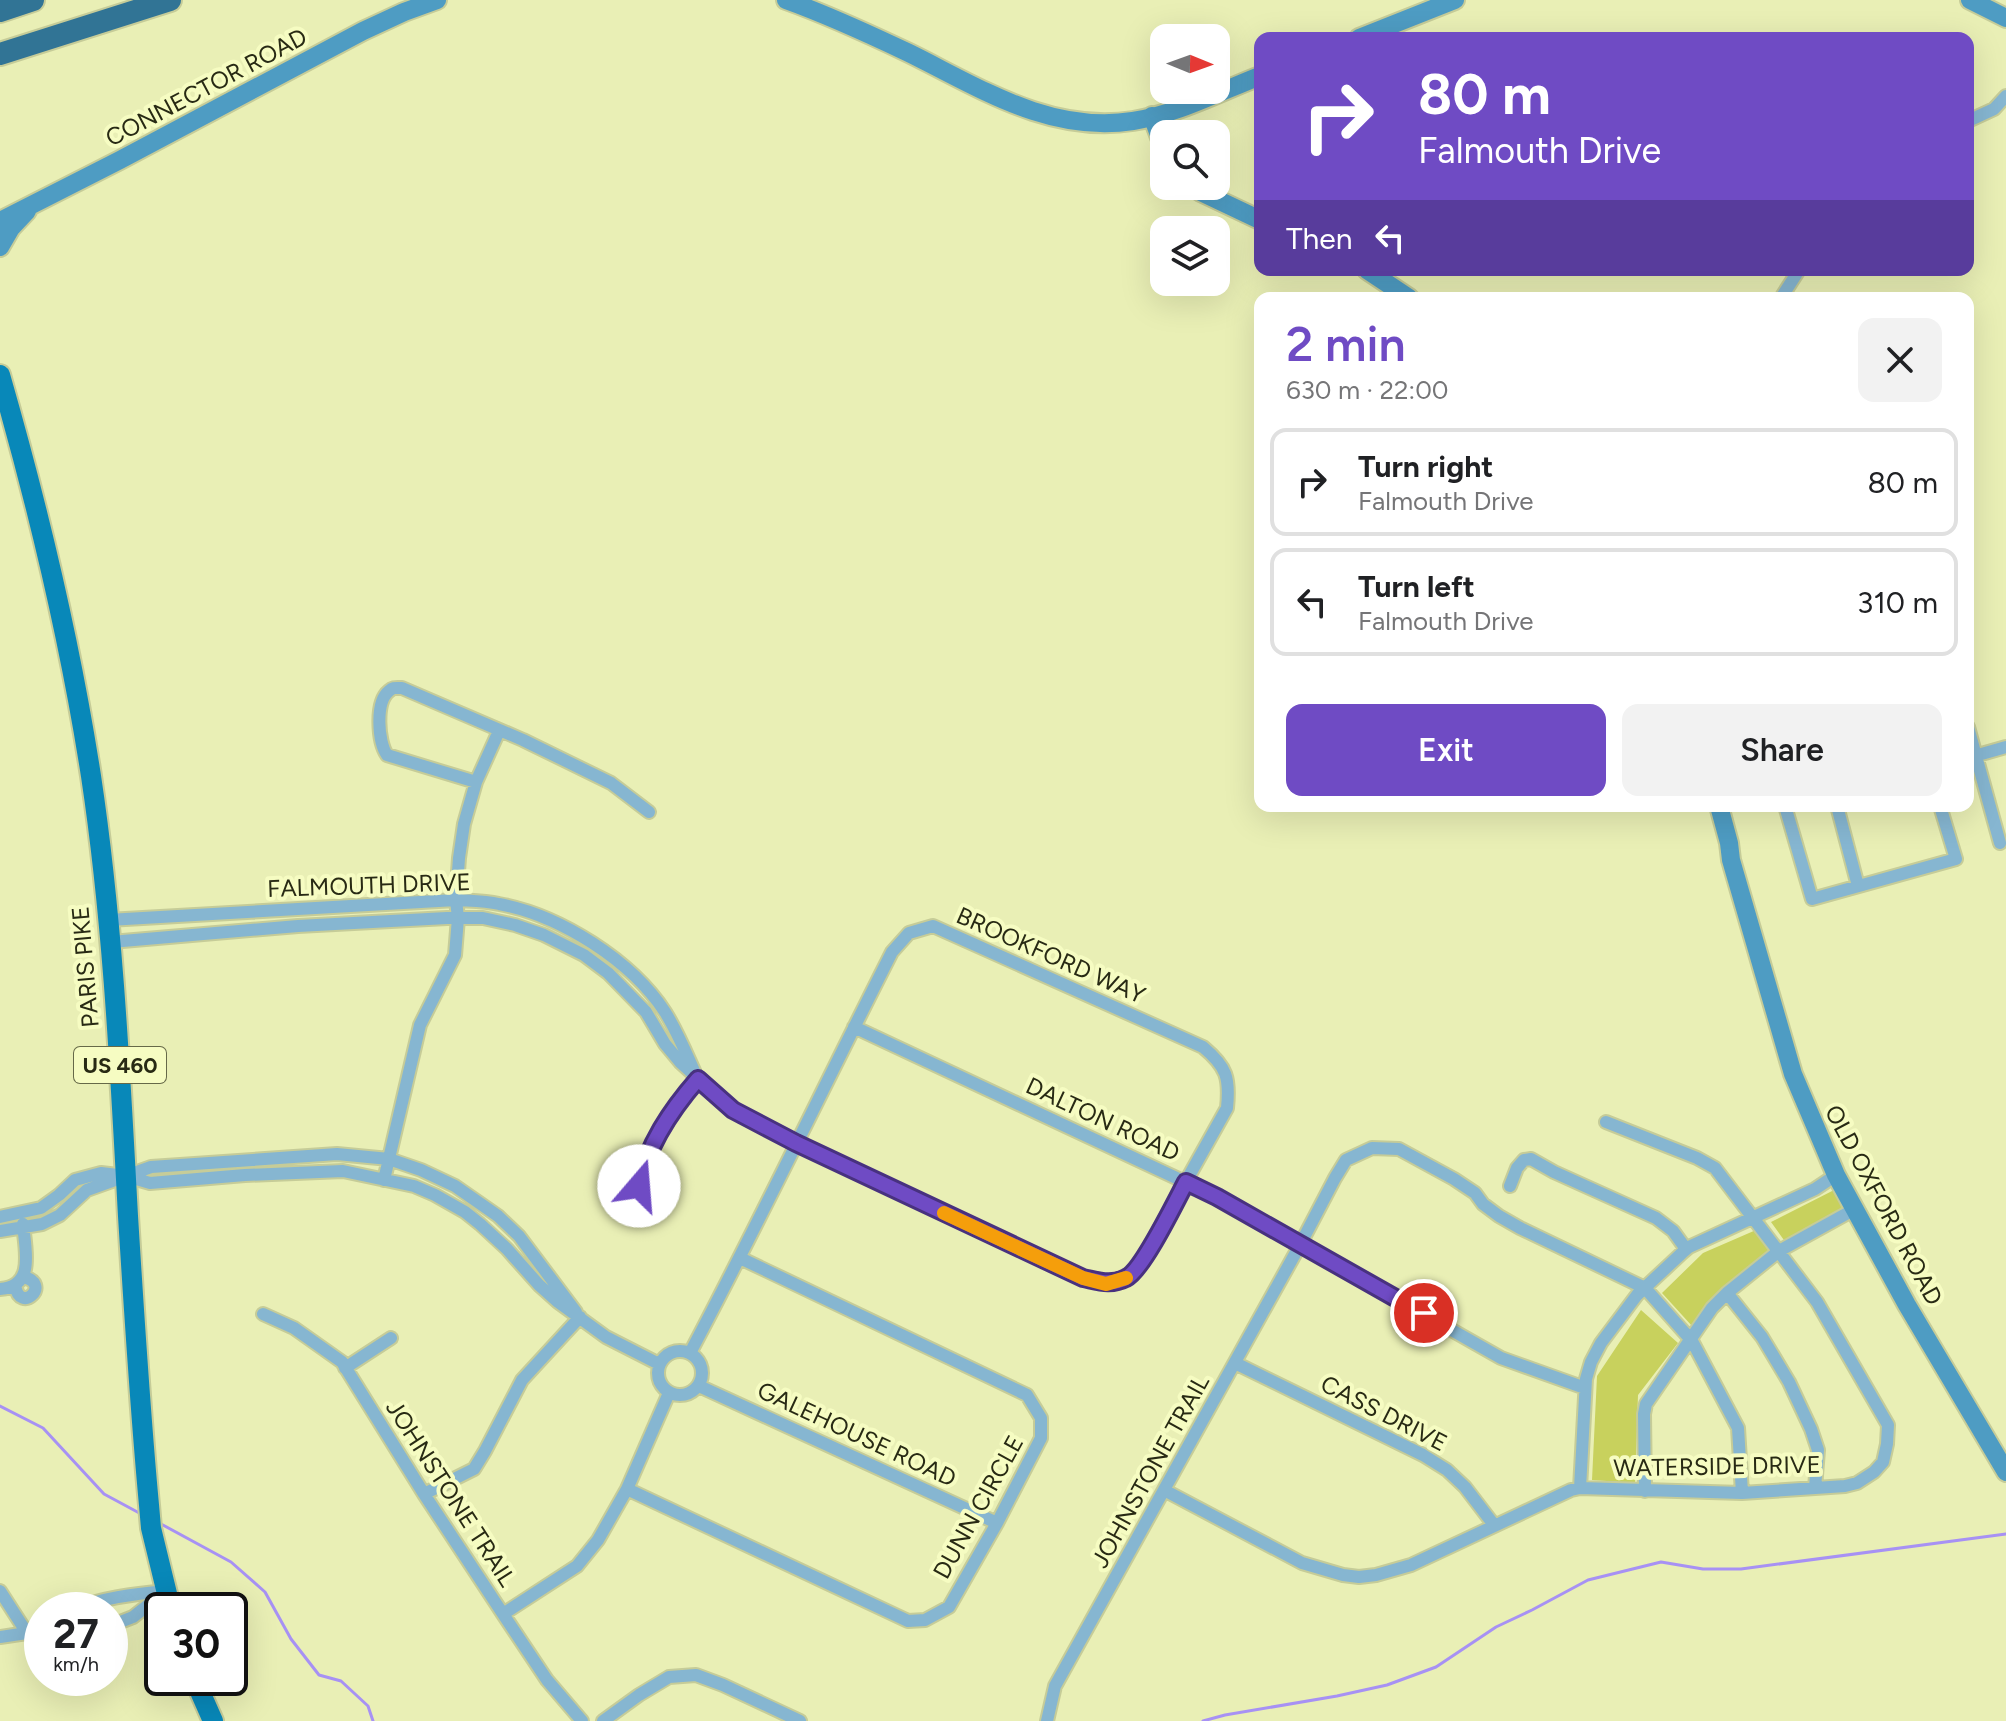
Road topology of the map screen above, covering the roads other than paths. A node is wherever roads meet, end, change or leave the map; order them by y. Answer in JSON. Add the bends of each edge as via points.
{"nodes":[{"id":1,"x":33,"y":0,"type":"edge"},
{"id":2,"x":170,"y":0,"type":"edge"},
{"id":3,"x":437,"y":0,"type":"edge"},
{"id":4,"x":786,"y":0,"type":"edge"},
{"id":5,"x":1455,"y":0,"type":"edge"},
{"id":6,"x":1970,"y":0,"type":"edge"},
{"id":7,"x":0,"y":11,"type":"edge"},
{"id":8,"x":2006,"y":18,"type":"edge"},
{"id":9,"x":1374,"y":32,"type":"edge"},
{"id":10,"x":0,"y":54,"type":"edge"},
{"id":11,"x":1254,"y":78,"type":"edge"},
{"id":12,"x":2006,"y":96,"type":"edge"},
{"id":13,"x":1152,"y":116,"type":"junction"},
{"id":14,"x":1974,"y":118,"type":"edge"},
{"id":15,"x":1154,"y":120,"type":"edge"},
{"id":16,"x":1218,"y":200,"type":"edge"},
{"id":17,"x":35,"y":203,"type":"junction"},
{"id":18,"x":1254,"y":217,"type":"edge"},
{"id":19,"x":0,"y":221,"type":"edge"},
{"id":20,"x":0,"y":247,"type":"edge"},
{"id":21,"x":1376,"y":276,"type":"edge"},
{"id":22,"x":1400,"y":292,"type":"edge"},
{"id":23,"x":0,"y":375,"type":"edge"},
{"id":24,"x":3,"y":396,"type":"edge"},
{"id":25,"x":499,"y":731,"type":"junction"},
{"id":26,"x":2006,"y":747,"type":"edge"},
{"id":27,"x":1974,"y":755,"type":"edge"},
{"id":28,"x":1974,"y":762,"type":"edge"},
{"id":29,"x":476,"y":782,"type":"junction"},
{"id":30,"x":649,"y":812,"type":"dead end"},
{"id":31,"x":1721,"y":812,"type":"edge"},
{"id":32,"x":1787,"y":812,"type":"edge"},
{"id":33,"x":1839,"y":812,"type":"edge"},
{"id":34,"x":1942,"y":812,"type":"edge"},
{"id":35,"x":2000,"y":843,"type":"dead end"},
{"id":36,"x":1858,"y":886,"type":"junction"},
{"id":37,"x":456,"y":900,"type":"junction"},
{"id":38,"x":458,"y":918,"type":"junction"},
{"id":39,"x":108,"y":920,"type":"junction"},
{"id":40,"x":111,"y":942,"type":"junction"},
{"id":41,"x":854,"y":1027,"type":"junction"},
{"id":42,"x":698,"y":1079,"type":"junction"},
{"id":43,"x":1606,"y":1122,"type":"dead end"},
{"id":44,"x":796,"y":1143,"type":"junction"},
{"id":45,"x":389,"y":1159,"type":"junction"},
{"id":46,"x":1836,"y":1175,"type":"junction"},
{"id":47,"x":126,"y":1176,"type":"junction"},
{"id":48,"x":384,"y":1180,"type":"junction"},
{"id":49,"x":1186,"y":1182,"type":"junction"},
{"id":50,"x":1510,"y":1186,"type":"dead end"},
{"id":51,"x":635,"y":1207,"type":"dead end"},
{"id":52,"x":1855,"y":1209,"type":"junction"},
{"id":53,"x":22,"y":1214,"type":"junction"},
{"id":54,"x":498,"y":1216,"type":"junction"},
{"id":55,"x":0,"y":1217,"type":"edge"},
{"id":56,"x":1754,"y":1218,"type":"junction"},
{"id":57,"x":23,"y":1229,"type":"junction"},
{"id":58,"x":486,"y":1230,"type":"junction"},
{"id":59,"x":0,"y":1231,"type":"edge"},
{"id":60,"x":1300,"y":1245,"type":"junction"},
{"id":61,"x":1686,"y":1249,"type":"junction"},
{"id":62,"x":1779,"y":1251,"type":"junction"},
{"id":63,"x":740,"y":1258,"type":"junction"},
{"id":64,"x":1645,"y":1288,"type":"junction"},
{"id":65,"x":0,"y":1289,"type":"edge"},
{"id":66,"x":1727,"y":1293,"type":"junction"},
{"id":67,"x":263,"y":1314,"type":"dead end"},
{"id":68,"x":580,"y":1317,"type":"junction"},
{"id":69,"x":391,"y":1338,"type":"dead end"},
{"id":70,"x":1690,"y":1338,"type":"junction"},
{"id":71,"x":690,"y":1353,"type":"junction"},
{"id":72,"x":1235,"y":1363,"type":"junction"},
{"id":73,"x":659,"y":1364,"type":"junction"},
{"id":74,"x":345,"y":1368,"type":"junction"},
{"id":75,"x":699,"y":1386,"type":"junction"},
{"id":76,"x":1585,"y":1388,"type":"junction"},
{"id":77,"x":669,"y":1393,"type":"junction"},
{"id":78,"x":2006,"y":1472,"type":"edge"},
{"id":79,"x":1580,"y":1488,"type":"junction"},
{"id":80,"x":1815,"y":1488,"type":"junction"},
{"id":81,"x":627,"y":1489,"type":"junction"},
{"id":82,"x":1164,"y":1490,"type":"junction"},
{"id":83,"x":1645,"y":1491,"type":"junction"},
{"id":84,"x":1742,"y":1493,"type":"junction"},
{"id":85,"x":424,"y":1494,"type":"junction"},
{"id":86,"x":997,"y":1523,"type":"junction"},
{"id":87,"x":1494,"y":1525,"type":"junction"},
{"id":88,"x":0,"y":1591,"type":"edge"},
{"id":89,"x":166,"y":1592,"type":"edge"},
{"id":90,"x":503,"y":1614,"type":"junction"},
{"id":91,"x":24,"y":1628,"type":"edge"},
{"id":92,"x":24,"y":1633,"type":"edge"},
{"id":93,"x":0,"y":1637,"type":"edge"},
{"id":94,"x":202,"y":1696,"type":"edge"},
{"id":95,"x":213,"y":1721,"type":"edge"},
{"id":96,"x":582,"y":1721,"type":"edge"},
{"id":97,"x":603,"y":1721,"type":"edge"},
{"id":98,"x":800,"y":1721,"type":"edge"},
{"id":99,"x":1047,"y":1721,"type":"edge"}],
"edges":[{"from":1,"to":7,"type":"highway"},
{"from":2,"to":10,"type":"highway"},
{"from":3,"to":17,"type":"main road","name":"CONNECTOR ROAD","via":[[342,42]]},
{"from":4,"to":13,"type":"main road","via":[[1041,114],[1096,122]]},
{"from":5,"to":9,"type":"main road"},
{"from":6,"to":8,"type":"main road"},
{"from":11,"to":13,"type":"main road"},
{"from":12,"to":14,"type":"street"},
{"from":13,"to":15,"type":"main road"},
{"from":16,"to":18,"type":"main road"},
{"from":17,"to":19,"type":"main road","name":"CONNECTOR ROAD"},
{"from":17,"to":20,"type":"main road"},
{"from":21,"to":22,"type":"main road"},
{"from":23,"to":24,"type":"main road","name":"PARIS PIKE","number":"US 460"},
{"from":24,"to":39,"type":"main road","name":"PARIS PIKE","number":"US 460","via":[[41,527],[66,640]]},
{"from":25,"to":29,"type":"street"},
{"from":25,"to":29,"type":"street","via":[[402,688],[393,688],[384,698],[380,737],[387,755]]},
{"from":25,"to":30,"type":"street","via":[[611,783]]},
{"from":26,"to":27,"type":"street"},
{"from":28,"to":35,"type":"street"},
{"from":29,"to":37,"type":"street","via":[[464,824]]},
{"from":31,"to":46,"type":"main road","name":"OLD OXFORD ROAD","via":[[1790,1065]]},
{"from":32,"to":36,"type":"street","via":[[1812,899]]},
{"from":33,"to":36,"type":"street"},
{"from":34,"to":36,"type":"street","via":[[1956,859]]},
{"from":37,"to":38,"type":"street"},
{"from":37,"to":39,"type":"street","name":"FALMOUTH DRIVE"},
{"from":37,"to":42,"type":"street","name":"FALMOUTH DRIVE","via":[[534,914],[614,958],[665,1012]]},
{"from":38,"to":40,"type":"street","name":"FALMOUTH DRIVE"},
{"from":38,"to":42,"type":"street","name":"FALMOUTH DRIVE","via":[[515,925],[584,955],[646,1012],[665,1044]]},
{"from":38,"to":45,"type":"street","via":[[455,955],[420,1025]]},
{"from":39,"to":40,"type":"main road","name":"PARIS PIKE","number":"US 460"},
{"from":40,"to":47,"type":"main road","name":"PARIS PIKE","number":"US 460"},
{"from":41,"to":44,"type":"street","name":"BROOKFORD WAY"},
{"from":41,"to":49,"type":"street","name":"DALTON ROAD"},
{"from":41,"to":49,"type":"street","name":"BROOKFORD WAY","via":[[892,952],[909,933],[933,926],[1203,1047],[1225,1070],[1227,1108]]},
{"from":42,"to":44,"type":"street","name":"FALMOUTH DRIVE","via":[[733,1110]]},
{"from":42,"to":51,"type":"street","via":[[661,1128],[643,1164]]},
{"from":43,"to":56,"type":"street","name":"WATERSIDE DRIVE","via":[[1715,1168]]},
{"from":44,"to":49,"type":"street","name":"FALMOUTH DRIVE","via":[[1083,1278],[1106,1284],[1128,1278]]},
{"from":44,"to":63,"type":"street","name":"BROOKFORD WAY"},
{"from":45,"to":47,"type":"street","via":[[305,1156],[151,1167]]},
{"from":45,"to":48,"type":"street"},
{"from":45,"to":54,"type":"street","via":[[455,1186]]},
{"from":46,"to":52,"type":"main road","name":"OLD OXFORD ROAD"},
{"from":46,"to":56,"type":"street"},
{"from":47,"to":48,"type":"street","via":[[150,1183],[343,1171]]},
{"from":47,"to":53,"type":"street","via":[[84,1176],[41,1208]]},
{"from":47,"to":57,"type":"street","via":[[87,1190],[60,1215]]},
{"from":47,"to":89,"type":"main road","name":"PARIS PIKE","number":"US 460","via":[[151,1528]]},
{"from":48,"to":58,"type":"street","via":[[435,1195]]},
{"from":49,"to":60,"type":"street","name":"DALTON ROAD"},
{"from":50,"to":61,"type":"street","via":[[1517,1168],[1531,1159],[1656,1218]]},
{"from":52,"to":62,"type":"street"},
{"from":52,"to":78,"type":"main road","name":"OLD OXFORD ROAD"},
{"from":53,"to":55,"type":"street"},
{"from":53,"to":57,"type":"street"},
{"from":54,"to":58,"type":"street"},
{"from":54,"to":68,"type":"street"},
{"from":56,"to":61,"type":"street"},
{"from":56,"to":62,"type":"street","name":"WATERSIDE DRIVE"},
{"from":57,"to":59,"type":"street"},
{"from":57,"to":65,"type":"street","via":[[26,1254],[19,1281]]},
{"from":58,"to":68,"type":"street","via":[[539,1285]]},
{"from":60,"to":64,"type":"street","name":"JOHNSTONE TRAIL","via":[[1346,1160],[1372,1148],[1399,1149],[1454,1179],[1520,1228]]},
{"from":60,"to":72,"type":"street","name":"JOHNSTONE TRAIL"},
{"from":60,"to":76,"type":"street","name":"DALTON ROAD","via":[[1501,1358]]},
{"from":61,"to":64,"type":"street"},
{"from":62,"to":66,"type":"street"},
{"from":62,"to":80,"type":"street","name":"WATERSIDE DRIVE","via":[[1817,1302],[1888,1425],[1883,1462],[1874,1472],[1857,1483]]},
{"from":63,"to":71,"type":"street","name":"BROOKFORD WAY"},
{"from":63,"to":86,"type":"street","name":"DUNN CIRCLE","via":[[1027,1395],[1041,1418],[1041,1438]]},
{"from":64,"to":70,"type":"street"},
{"from":64,"to":76,"type":"street","via":[[1601,1343]]},
{"from":66,"to":70,"type":"street"},
{"from":66,"to":80,"type":"street","via":[[1762,1337],[1811,1429],[1818,1450]]},
{"from":67,"to":74,"type":"street","name":"JOHNSTONE TRAIL","via":[[294,1328]]},
{"from":68,"to":73,"type":"street"},
{"from":68,"to":85,"type":"street","via":[[522,1380],[474,1469]]},
{"from":69,"to":74,"type":"street"},
{"from":70,"to":83,"type":"street","via":[[1646,1404]]},
{"from":70,"to":84,"type":"street","via":[[1738,1428]]},
{"from":71,"to":73,"type":"street","via":[[669,1353]]},
{"from":71,"to":75,"type":"street","via":[[703,1374]]},
{"from":72,"to":82,"type":"street","name":"JOHNSTONE TRAIL"},
{"from":72,"to":87,"type":"street","name":"CASS DRIVE","via":[[1447,1470]]},
{"from":73,"to":77,"type":"street","via":[[657,1375]]},
{"from":74,"to":85,"type":"street","name":"JOHNSTONE TRAIL"},
{"from":75,"to":77,"type":"street","via":[[685,1395]]},
{"from":75,"to":86,"type":"street","name":"GALEHOUSE ROAD"},
{"from":76,"to":79,"type":"street"},
{"from":77,"to":81,"type":"street"},
{"from":79,"to":83,"type":"street","name":"WATERSIDE DRIVE"},
{"from":79,"to":87,"type":"street","name":"WATERSIDE DRIVE"},
{"from":80,"to":84,"type":"street","name":"WATERSIDE DRIVE"},
{"from":81,"to":86,"type":"street","name":"DUNN CIRCLE","via":[[908,1621],[925,1620],[949,1607]]},
{"from":81,"to":90,"type":"street","via":[[577,1566]]},
{"from":82,"to":87,"type":"street","name":"WATERSIDE DRIVE","via":[[1302,1563],[1359,1577],[1411,1565]]},
{"from":82,"to":99,"type":"street","name":"JOHNSTONE TRAIL","via":[[1055,1686]]},
{"from":83,"to":84,"type":"street","name":"WATERSIDE DRIVE"},
{"from":85,"to":90,"type":"street","name":"JOHNSTONE TRAIL"},
{"from":88,"to":91,"type":"street"},
{"from":90,"to":96,"type":"street","name":"JOHNSTONE TRAIL"},
{"from":92,"to":93,"type":"street"},
{"from":94,"to":95,"type":"main road"},
{"from":97,"to":98,"type":"street","via":[[669,1677],[696,1675]]}]}
